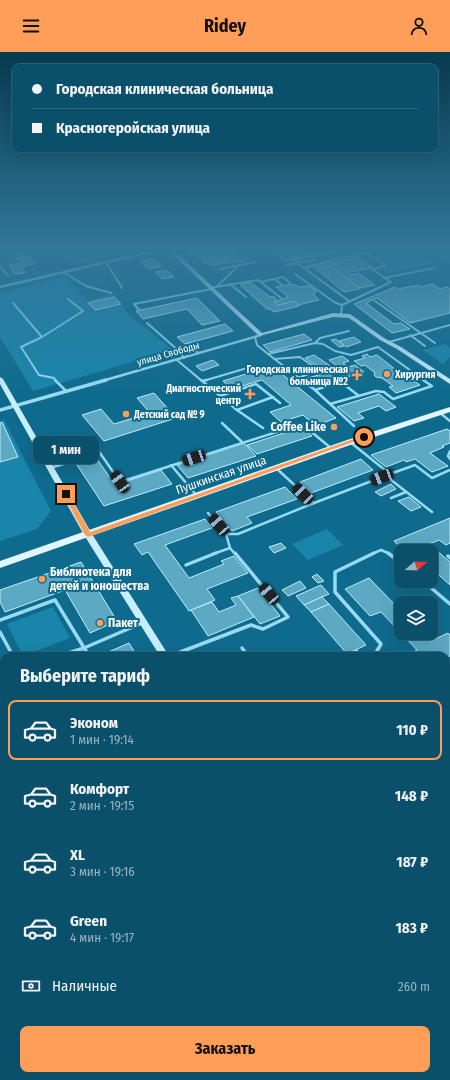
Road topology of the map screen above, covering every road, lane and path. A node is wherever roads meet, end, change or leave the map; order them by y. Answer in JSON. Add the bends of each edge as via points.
{"nodes":[{"id":1,"x":178,"y":295,"type":"edge"},
{"id":2,"x":219,"y":295,"type":"edge"},
{"id":3,"x":244,"y":295,"type":"edge"},
{"id":4,"x":277,"y":295,"type":"edge"},
{"id":5,"x":324,"y":295,"type":"edge"},
{"id":6,"x":341,"y":295,"type":"edge"},
{"id":7,"x":362,"y":295,"type":"edge"},
{"id":8,"x":246,"y":297,"type":"dead end"},
{"id":9,"x":281,"y":298,"type":"dead end"},
{"id":10,"x":68,"y":299,"type":"dead end"},
{"id":11,"x":349,"y":301,"type":"junction"},
{"id":12,"x":375,"y":302,"type":"dead end"},
{"id":13,"x":13,"y":303,"type":"dead end"},
{"id":14,"x":342,"y":305,"type":"junction"},
{"id":15,"x":139,"y":310,"type":"dead end"},
{"id":16,"x":341,"y":314,"type":"junction"},
{"id":17,"x":147,"y":323,"type":"dead end"},
{"id":18,"x":450,"y":325,"type":"edge"},
{"id":19,"x":349,"y":331,"type":"dead end"},
{"id":20,"x":421,"y":332,"type":"junction"},
{"id":21,"x":261,"y":334,"type":"junction"},
{"id":22,"x":410,"y":335,"type":"junction"},
{"id":23,"x":255,"y":336,"type":"junction"},
{"id":24,"x":42,"y":337,"type":"junction"},
{"id":25,"x":388,"y":342,"type":"junction"},
{"id":26,"x":435,"y":342,"type":"dead end"},
{"id":27,"x":188,"y":343,"type":"dead end"},
{"id":28,"x":314,"y":343,"type":"junction"},
{"id":29,"x":425,"y":346,"type":"dead end"},
{"id":30,"x":198,"y":353,"type":"junction"},
{"id":31,"x":268,"y":354,"type":"junction"},
{"id":32,"x":184,"y":358,"type":"junction"},
{"id":33,"x":274,"y":359,"type":"junction"},
{"id":34,"x":176,"y":360,"type":"junction"},
{"id":35,"x":254,"y":366,"type":"dead end"},
{"id":36,"x":298,"y":378,"type":"junction"},
{"id":37,"x":0,"y":379,"type":"edge"},
{"id":38,"x":202,"y":381,"type":"junction"},
{"id":39,"x":450,"y":382,"type":"edge"},
{"id":40,"x":314,"y":390,"type":"junction"},
{"id":41,"x":66,"y":391,"type":"junction"},
{"id":42,"x":220,"y":396,"type":"junction"},
{"id":43,"x":359,"y":396,"type":"junction"},
{"id":44,"x":273,"y":397,"type":"junction"},
{"id":45,"x":280,"y":403,"type":"dead end"},
{"id":46,"x":330,"y":404,"type":"junction"},
{"id":47,"x":16,"y":406,"type":"junction"},
{"id":48,"x":450,"y":408,"type":"edge"},
{"id":49,"x":0,"y":410,"type":"edge"},
{"id":50,"x":237,"y":410,"type":"junction"},
{"id":51,"x":439,"y":412,"type":"junction"},
{"id":52,"x":450,"y":421,"type":"edge"},
{"id":53,"x":222,"y":423,"type":"dead end"},
{"id":54,"x":354,"y":426,"type":"dead end"},
{"id":55,"x":263,"y":428,"type":"dead end"},
{"id":56,"x":242,"y":442,"type":"junction"},
{"id":57,"x":350,"y":442,"type":"junction"},
{"id":58,"x":332,"y":448,"type":"junction"},
{"id":59,"x":450,"y":451,"type":"edge"},
{"id":60,"x":450,"y":459,"type":"edge"},
{"id":61,"x":171,"y":465,"type":"junction"},
{"id":62,"x":50,"y":468,"type":"junction"},
{"id":63,"x":276,"y":468,"type":"junction"},
{"id":64,"x":450,"y":470,"type":"edge"},
{"id":65,"x":390,"y":474,"type":"junction"},
{"id":66,"x":386,"y":476,"type":"junction"},
{"id":67,"x":406,"y":492,"type":"junction"},
{"id":68,"x":197,"y":496,"type":"junction"},
{"id":69,"x":391,"y":498,"type":"dead end"},
{"id":70,"x":314,"y":503,"type":"junction"},
{"id":71,"x":208,"y":512,"type":"dead end"},
{"id":72,"x":432,"y":512,"type":"dead end"},
{"id":73,"x":226,"y":534,"type":"junction"},
{"id":74,"x":88,"y":535,"type":"junction"},
{"id":75,"x":230,"y":548,"type":"junction"},
{"id":76,"x":394,"y":557,"type":"edge"},
{"id":77,"x":0,"y":565,"type":"edge"},
{"id":78,"x":186,"y":565,"type":"dead end"},
{"id":79,"x":431,"y":588,"type":"edge"},
{"id":80,"x":450,"y":604,"type":"edge"},
{"id":81,"x":0,"y":620,"type":"edge"},
{"id":82,"x":144,"y":622,"type":"junction"},
{"id":83,"x":0,"y":632,"type":"edge"},
{"id":84,"x":84,"y":648,"type":"junction"},
{"id":85,"x":242,"y":648,"type":"dead end"},
{"id":86,"x":11,"y":652,"type":"edge"},
{"id":87,"x":72,"y":652,"type":"edge"},
{"id":88,"x":86,"y":652,"type":"edge"},
{"id":89,"x":163,"y":652,"type":"edge"},
{"id":90,"x":180,"y":652,"type":"edge"},
{"id":91,"x":245,"y":652,"type":"edge"},
{"id":92,"x":376,"y":652,"type":"edge"}],
"edges":[{"from":1,"to":15,"type":"lane","via":[[134,304]]},
{"from":2,"to":21,"type":"street"},
{"from":3,"to":8,"type":"lane"},
{"from":4,"to":9,"type":"lane"},
{"from":5,"to":14,"type":"lane"},
{"from":6,"to":11,"type":"lane"},
{"from":7,"to":11,"type":"lane"},
{"from":10,"to":24,"type":"lane","via":[[83,312]]},
{"from":11,"to":14,"type":"lane"},
{"from":12,"to":20,"type":"lane"},
{"from":13,"to":24,"type":"lane"},
{"from":14,"to":16,"type":"lane"},
{"from":16,"to":21,"type":"street","name":"улица Свободы"},
{"from":16,"to":25,"type":"street","via":[[350,316]]},
{"from":17,"to":32,"type":"lane"},
{"from":18,"to":20,"type":"lane"},
{"from":19,"to":28,"type":"lane","via":[[320,338]]},
{"from":20,"to":22,"type":"lane"},
{"from":20,"to":26,"type":"lane"},
{"from":21,"to":23,"type":"street","name":"улица Свободы"},
{"from":22,"to":25,"type":"lane"},
{"from":22,"to":29,"type":"lane"},
{"from":23,"to":30,"type":"street","name":"улица Свободы"},
{"from":23,"to":31,"type":"lane","via":[[257,345]]},
{"from":24,"to":41,"type":"lane","via":[[21,347],[39,375],[54,378]]},
{"from":25,"to":39,"type":"street"},
{"from":27,"to":30,"type":"lane"},
{"from":28,"to":31,"type":"lane"},
{"from":28,"to":43,"type":"lane","via":[[351,354],[378,347],[432,386],[393,399],[384,392],[376,391]]},
{"from":30,"to":32,"type":"street","name":"улица Свободы"},
{"from":31,"to":33,"type":"lane"},
{"from":32,"to":34,"type":"street","name":"улица Свободы"},
{"from":33,"to":36,"type":"lane"},
{"from":33,"to":36,"type":"lane","via":[[300,357],[318,370]]},
{"from":34,"to":38,"type":"lane"},
{"from":34,"to":41,"type":"street","name":"улица Свободы"},
{"from":35,"to":38,"type":"lane"},
{"from":36,"to":40,"type":"lane"},
{"from":37,"to":47,"type":"street"},
{"from":38,"to":42,"type":"lane"},
{"from":40,"to":43,"type":"lane","via":[[341,382]]},
{"from":40,"to":46,"type":"lane"},
{"from":41,"to":47,"type":"street","name":"улица Свободы"},
{"from":42,"to":44,"type":"lane","via":[[256,384]]},
{"from":42,"to":50,"type":"lane"},
{"from":43,"to":46,"type":"lane"},
{"from":44,"to":45,"type":"lane"},
{"from":44,"to":50,"type":"lane"},
{"from":46,"to":54,"type":"lane"},
{"from":47,"to":49,"type":"street","name":"улица Свободы"},
{"from":47,"to":62,"type":"street"},
{"from":48,"to":51,"type":"main road","name":"Пушкинская улица"},
{"from":50,"to":55,"type":"lane"},
{"from":51,"to":52,"type":"lane"},
{"from":51,"to":57,"type":"main road","name":"Пушкинская улица"},
{"from":53,"to":56,"type":"lane"},
{"from":56,"to":58,"type":"lane","via":[[302,424]]},
{"from":56,"to":61,"type":"lane"},
{"from":57,"to":58,"type":"main road","name":"Пушкинская улица"},
{"from":57,"to":65,"type":"lane"},
{"from":58,"to":63,"type":"main road","name":"Пушкинская улица"},
{"from":59,"to":60,"type":"lane"},
{"from":61,"to":62,"type":"lane","via":[[120,482],[100,453]]},
{"from":61,"to":68,"type":"lane"},
{"from":62,"to":74,"type":"street"},
{"from":63,"to":68,"type":"main road","name":"Пушкинская улица"},
{"from":63,"to":70,"type":"lane"},
{"from":64,"to":65,"type":"lane","via":[[432,478],[415,465]]},
{"from":65,"to":66,"type":"lane"},
{"from":66,"to":67,"type":"lane"},
{"from":66,"to":70,"type":"lane"},
{"from":67,"to":69,"type":"lane"},
{"from":67,"to":72,"type":"lane"},
{"from":68,"to":74,"type":"main road","name":"Пушкинская улица"},
{"from":70,"to":73,"type":"lane","via":[[238,534]]},
{"from":71,"to":73,"type":"lane"},
{"from":73,"to":75,"type":"lane"},
{"from":74,"to":77,"type":"main road","name":"Пушкинская улица"},
{"from":74,"to":82,"type":"street"},
{"from":75,"to":78,"type":"lane"},
{"from":75,"to":90,"type":"lane","via":[[288,617],[263,629],[251,625]]},
{"from":76,"to":92,"type":"lane","via":[[382,550],[335,572],[335,592],[381,644]]},
{"from":79,"to":80,"type":"lane"},
{"from":81,"to":84,"type":"lane","via":[[55,600]]},
{"from":82,"to":84,"type":"lane"},
{"from":82,"to":89,"type":"street"},
{"from":83,"to":86,"type":"lane"},
{"from":84,"to":87,"type":"lane"},
{"from":84,"to":88,"type":"lane"},
{"from":85,"to":91,"type":"lane"}]}
